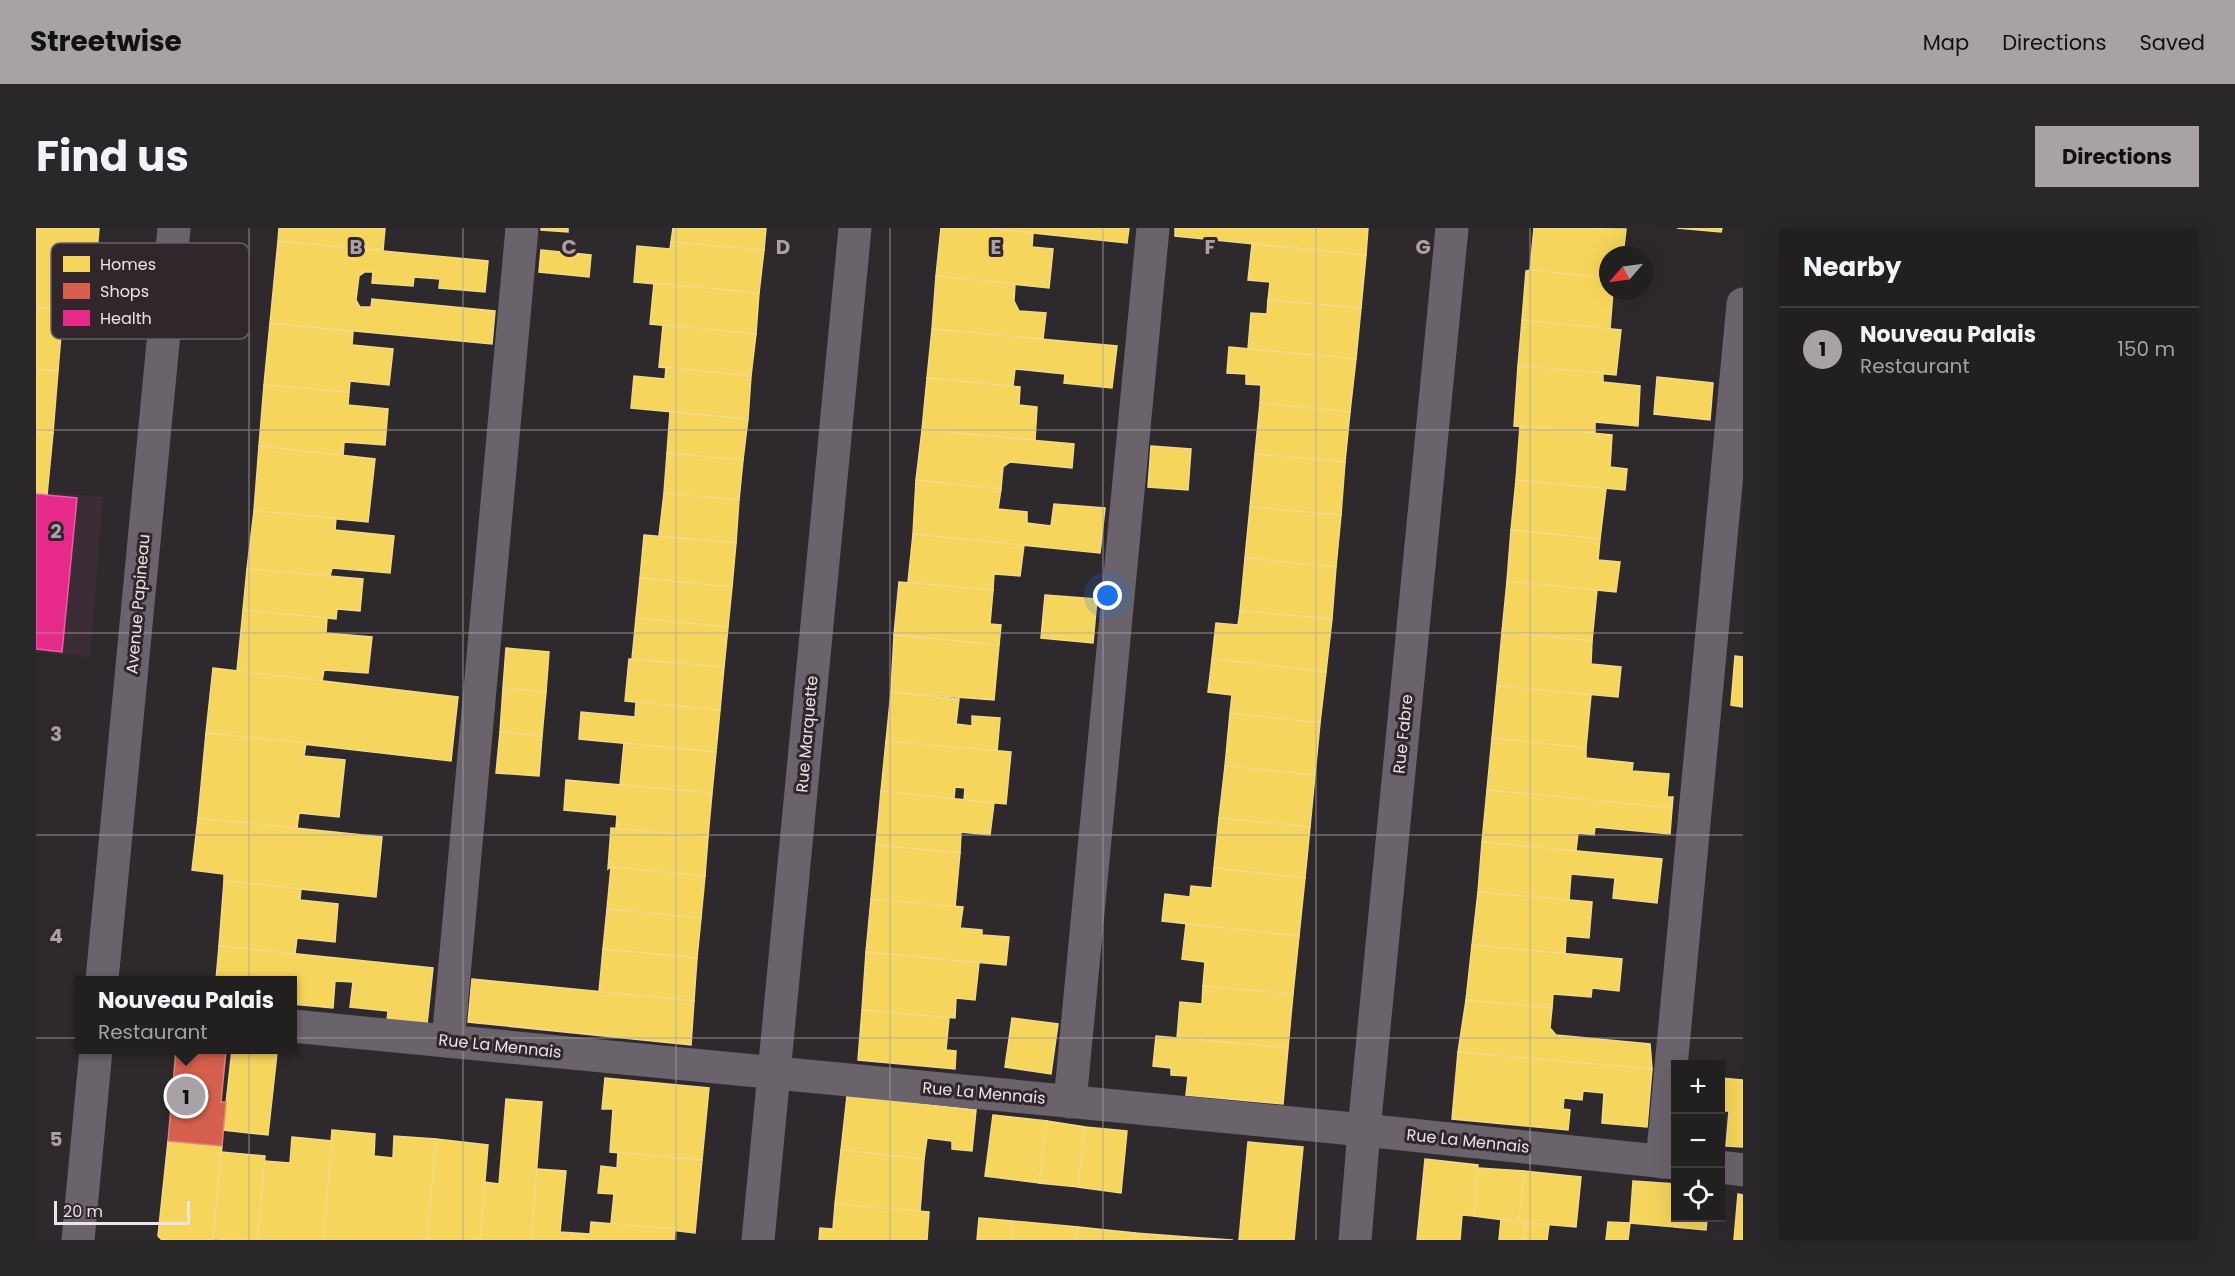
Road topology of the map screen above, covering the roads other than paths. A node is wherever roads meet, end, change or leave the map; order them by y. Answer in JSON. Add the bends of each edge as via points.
{"nodes":[{"id":1,"x":174,"y":228,"type":"edge"},
{"id":2,"x":522,"y":228,"type":"edge"},
{"id":3,"x":855,"y":228,"type":"edge"},
{"id":4,"x":1153,"y":228,"type":"edge"},
{"id":5,"x":1452,"y":228,"type":"edge"},
{"id":6,"x":173,"y":243,"type":"edge"},
{"id":7,"x":1743,"y":304,"type":"edge"},
{"id":8,"x":163,"y":339,"type":"edge"},
{"id":9,"x":102,"y":976,"type":"edge"},
{"id":10,"x":297,"y":1026,"type":"edge"},
{"id":11,"x":448,"y":1041,"type":"junction"},
{"id":12,"x":96,"y":1054,"type":"edge"},
{"id":13,"x":775,"y":1074,"type":"junction"},
{"id":14,"x":1070,"y":1102,"type":"junction"},
{"id":15,"x":1364,"y":1130,"type":"junction"},
{"id":16,"x":1669,"y":1163,"type":"edge"},
{"id":17,"x":1725,"y":1168,"type":"edge"},
{"id":18,"x":1743,"y":1170,"type":"edge"},
{"id":19,"x":78,"y":1240,"type":"edge"},
{"id":20,"x":758,"y":1240,"type":"edge"},
{"id":21,"x":1355,"y":1240,"type":"edge"}],
"edges":[{"from":1,"to":6,"type":"main road","name":"Avenue Papineau"},
{"from":2,"to":11,"type":"street"},
{"from":3,"to":13,"type":"street","name":"Rue Marquette"},
{"from":4,"to":14,"type":"street"},
{"from":5,"to":15,"type":"street","name":"Rue Fabre"},
{"from":7,"to":16,"type":"street"},
{"from":8,"to":9,"type":"main road","name":"Avenue Papineau"},
{"from":10,"to":11,"type":"street","name":"Rue La Mennais"},
{"from":11,"to":13,"type":"street","name":"Rue La Mennais"},
{"from":12,"to":19,"type":"main road"},
{"from":13,"to":14,"type":"street","name":"Rue La Mennais"},
{"from":13,"to":20,"type":"street","name":"Rue Marquette"},
{"from":14,"to":15,"type":"street","name":"Rue La Mennais"},
{"from":15,"to":16,"type":"street","name":"Rue La Mennais"},
{"from":15,"to":21,"type":"street","name":"Rue Fabre"},
{"from":17,"to":18,"type":"street"}]}
